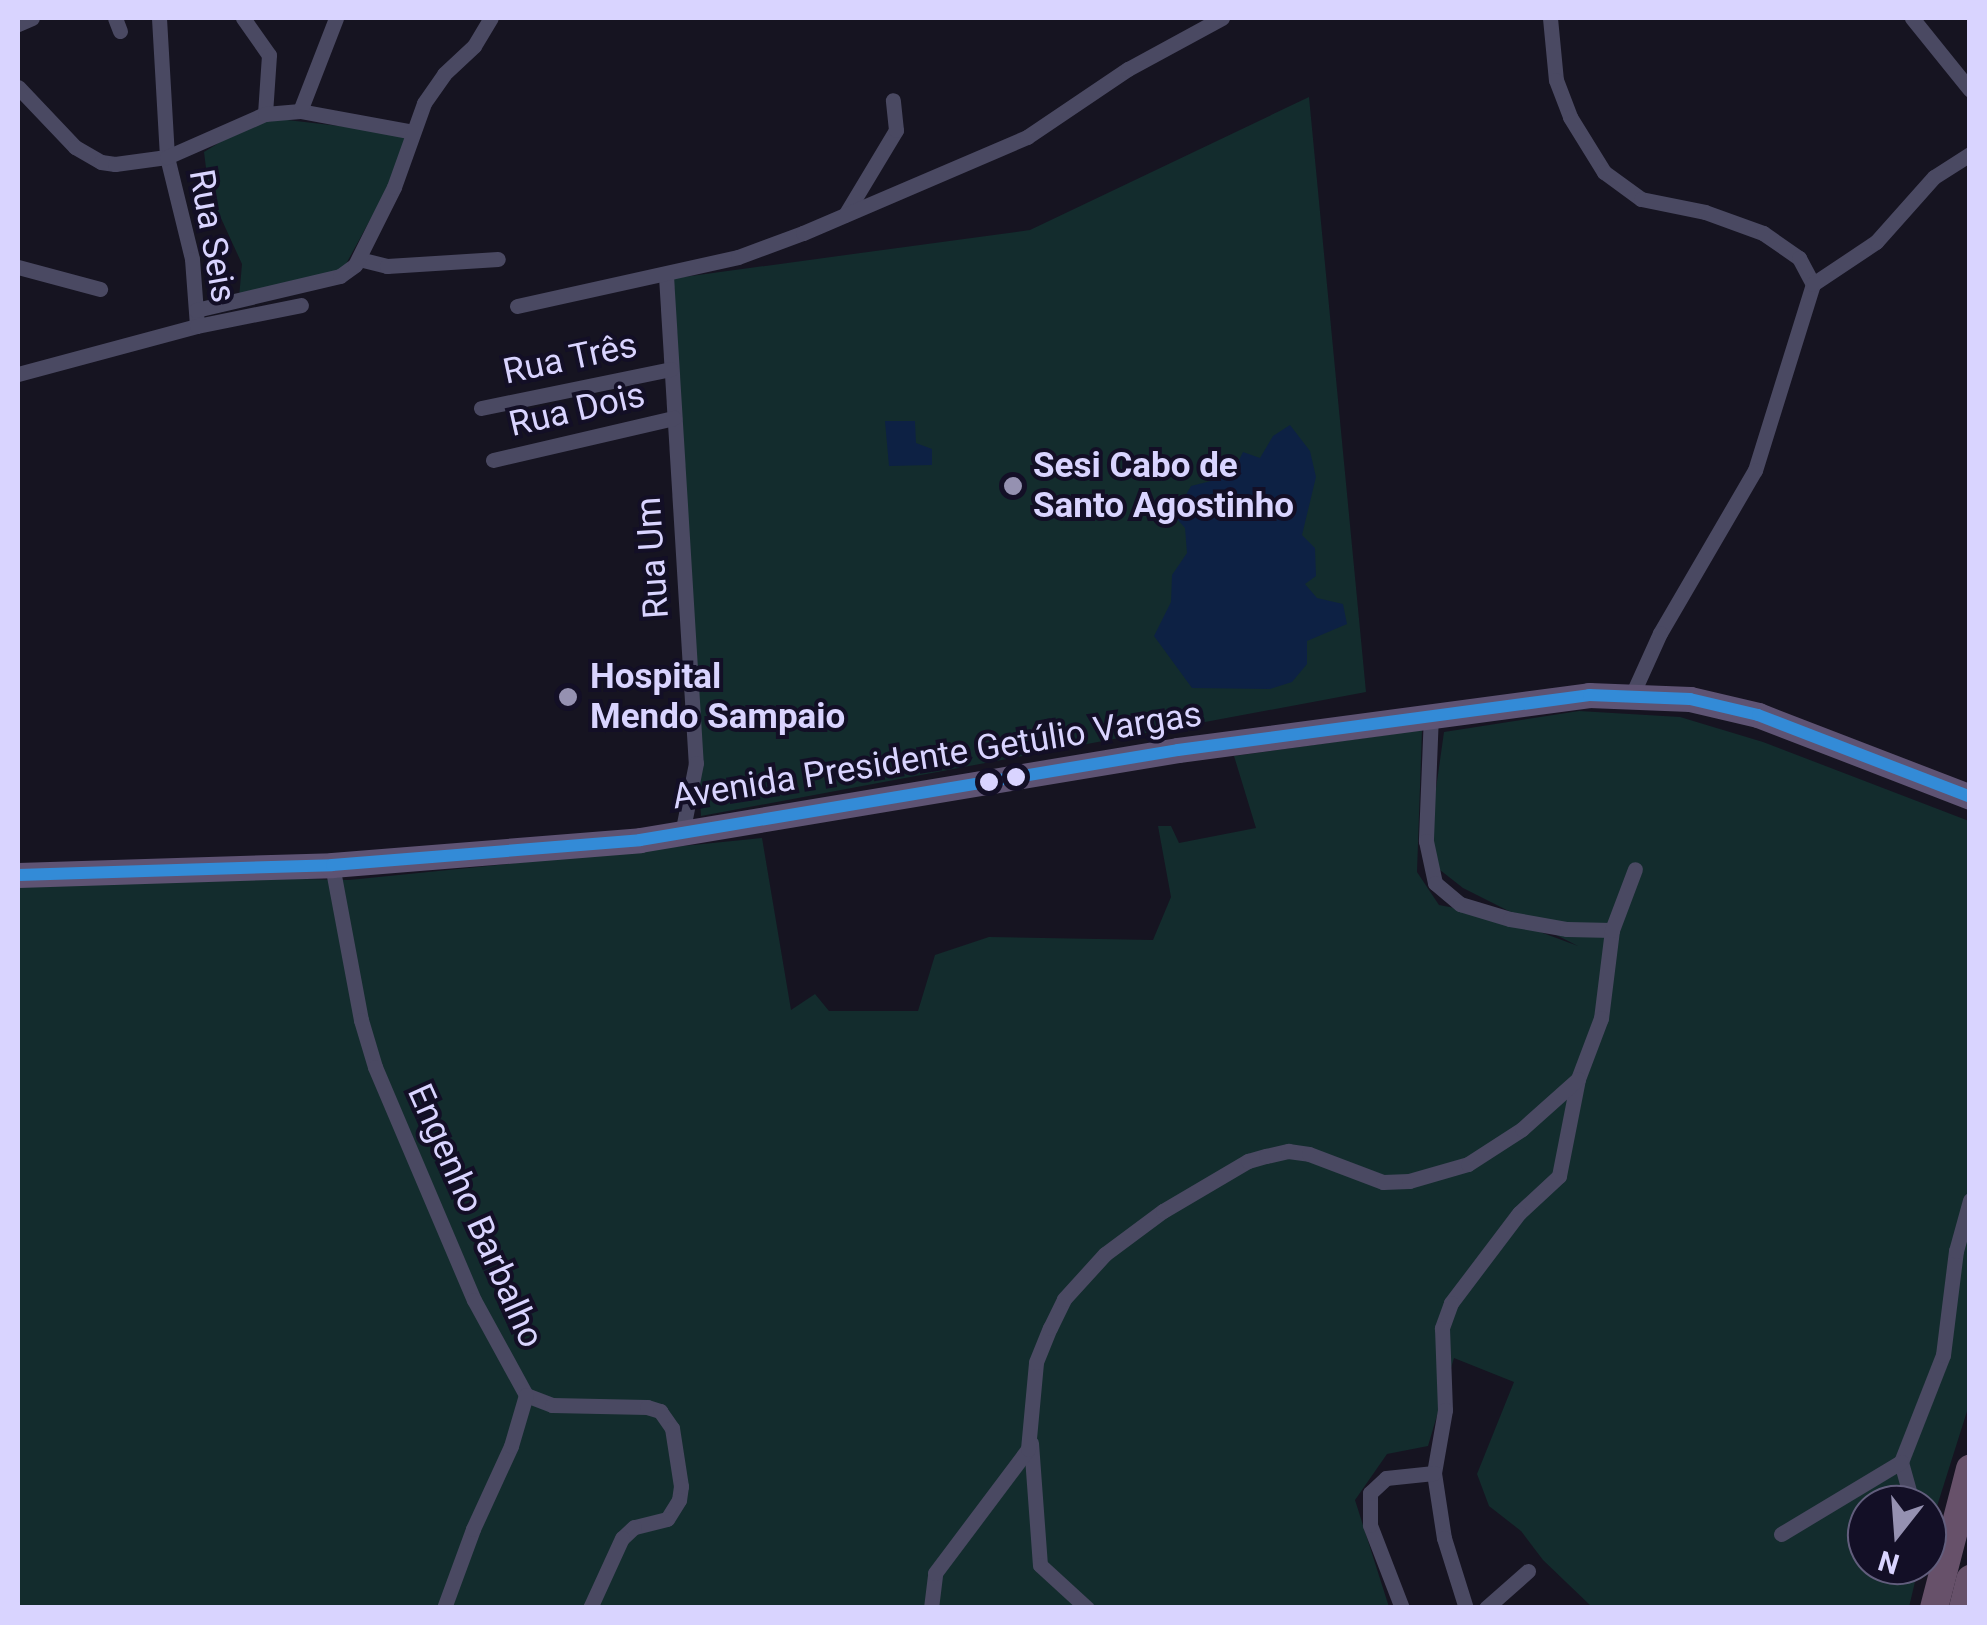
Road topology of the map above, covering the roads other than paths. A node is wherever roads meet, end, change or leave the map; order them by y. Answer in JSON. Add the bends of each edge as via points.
{"nodes":[{"id":1,"x":32,"y":18,"type":"edge"},
{"id":2,"x":159,"y":18,"type":"edge"},
{"id":3,"x":243,"y":18,"type":"edge"},
{"id":4,"x":336,"y":18,"type":"edge"},
{"id":5,"x":491,"y":18,"type":"edge"},
{"id":6,"x":1222,"y":18,"type":"edge"},
{"id":7,"x":1550,"y":18,"type":"edge"},
{"id":8,"x":1912,"y":18,"type":"edge"},
{"id":9,"x":18,"y":24,"type":"edge"},
{"id":10,"x":18,"y":87,"type":"edge"},
{"id":11,"x":1970,"y":90,"type":"edge"},
{"id":12,"x":893,"y":100,"type":"dead end"},
{"id":13,"x":300,"y":111,"type":"junction"},
{"id":14,"x":264,"y":114,"type":"junction"},
{"id":15,"x":413,"y":132,"type":"junction"},
{"id":16,"x":1970,"y":154,"type":"edge"},
{"id":17,"x":167,"y":157,"type":"junction"},
{"id":18,"x":845,"y":215,"type":"junction"},
{"id":19,"x":360,"y":259,"type":"junction"},
{"id":20,"x":498,"y":259,"type":"dead end"},
{"id":21,"x":18,"y":267,"type":"edge"},
{"id":22,"x":666,"y":276,"type":"junction"},
{"id":23,"x":1813,"y":284,"type":"junction"},
{"id":24,"x":100,"y":289,"type":"dead end"},
{"id":25,"x":301,"y":305,"type":"dead end"},
{"id":26,"x":517,"y":306,"type":"dead end"},
{"id":27,"x":196,"y":318,"type":"junction"},
{"id":28,"x":671,"y":369,"type":"junction"},
{"id":29,"x":18,"y":374,"type":"edge"},
{"id":30,"x":481,"y":408,"type":"dead end"},
{"id":31,"x":674,"y":418,"type":"junction"},
{"id":32,"x":494,"y":460,"type":"dead end"},
{"id":33,"x":1632,"y":695,"type":"junction"},
{"id":34,"x":1431,"y":714,"type":"junction"},
{"id":35,"x":1970,"y":797,"type":"edge"},
{"id":36,"x":682,"y":834,"type":"junction"},
{"id":37,"x":332,"y":864,"type":"junction"},
{"id":38,"x":1636,"y":869,"type":"dead end"},
{"id":39,"x":18,"y":875,"type":"edge"},
{"id":40,"x":1612,"y":930,"type":"junction"},
{"id":41,"x":1578,"y":1079,"type":"junction"},
{"id":42,"x":1970,"y":1200,"type":"edge"},
{"id":43,"x":526,"y":1394,"type":"junction"},
{"id":44,"x":1030,"y":1440,"type":"junction"},
{"id":45,"x":1901,"y":1462,"type":"junction"},
{"id":46,"x":1970,"y":1469,"type":"edge"},
{"id":47,"x":1434,"y":1473,"type":"junction"},
{"id":48,"x":1908,"y":1485,"type":"edge"},
{"id":49,"x":1947,"y":1531,"type":"edge"},
{"id":50,"x":1781,"y":1534,"type":"dead end"},
{"id":51,"x":1528,"y":1571,"type":"dead end"},
{"id":52,"x":1970,"y":1579,"type":"edge"},
{"id":53,"x":444,"y":1608,"type":"edge"},
{"id":54,"x":590,"y":1608,"type":"edge"},
{"id":55,"x":931,"y":1608,"type":"edge"},
{"id":56,"x":1088,"y":1608,"type":"edge"},
{"id":57,"x":1402,"y":1608,"type":"edge"},
{"id":58,"x":1466,"y":1608,"type":"edge"},
{"id":59,"x":1486,"y":1608,"type":"edge"},
{"id":60,"x":1964,"y":1608,"type":"edge"}],
"edges":[{"from":1,"to":9,"type":"street"},
{"from":2,"to":17,"type":"street","name":"Rua Seis"},
{"from":3,"to":14,"type":"street","via":[[269,54]]},
{"from":4,"to":13,"type":"street"},
{"from":5,"to":15,"type":"street","via":[[444,74]]},
{"from":6,"to":18,"type":"street","via":[[1128,69],[1027,137]]},
{"from":7,"to":23,"type":"street","via":[[1556,80],[1604,172],[1641,199],[1723,216],[1763,233],[1798,258]]},
{"from":8,"to":11,"type":"street"},
{"from":10,"to":17,"type":"street","via":[[75,147],[100,162]]},
{"from":12,"to":18,"type":"street","via":[[896,130]]},
{"from":13,"to":14,"type":"street"},
{"from":13,"to":15,"type":"street"},
{"from":14,"to":17,"type":"street"},
{"from":15,"to":19,"type":"street"},
{"from":16,"to":23,"type":"street","via":[[1934,177],[1876,242]]},
{"from":17,"to":27,"type":"street","name":"Rua Seis","via":[[192,259]]},
{"from":18,"to":22,"type":"street"},
{"from":19,"to":20,"type":"street","via":[[387,266]]},
{"from":19,"to":27,"type":"street","via":[[340,276]]},
{"from":21,"to":24,"type":"street"},
{"from":22,"to":26,"type":"street"},
{"from":22,"to":28,"type":"street","name":"Rua Um"},
{"from":23,"to":33,"type":"street","via":[[1754,470]]},
{"from":25,"to":27,"type":"street"},
{"from":27,"to":29,"type":"street"},
{"from":28,"to":30,"type":"street","name":"Rua Três"},
{"from":28,"to":31,"type":"street","name":"Rua Um"},
{"from":31,"to":32,"type":"street","name":"Rua Dois"},
{"from":31,"to":36,"type":"street","name":"Rua Um","via":[[696,763]]},
{"from":33,"to":34,"type":"main road","name":"Avenida Presidente Getúlio Vargas"},
{"from":33,"to":35,"type":"main road","name":"Avenida Presidente Getúlio Vargas","via":[[1690,699],[1758,715]]},
{"from":34,"to":36,"type":"main road","name":"Avenida Presidente Getúlio Vargas"},
{"from":34,"to":40,"type":"street","via":[[1426,841],[1435,883],[1460,904],[1510,920]]},
{"from":36,"to":37,"type":"main road","name":"Avenida Presidente Getúlio Vargas"},
{"from":37,"to":39,"type":"main road","name":"Avenida Presidente Getúlio Vargas"},
{"from":37,"to":43,"type":"street","name":"Engenho Barbalho","via":[[372,1056],[474,1300]]},
{"from":38,"to":40,"type":"street"},
{"from":40,"to":41,"type":"street","via":[[1600,1018]]},
{"from":41,"to":44,"type":"street","via":[[1522,1129],[1468,1164],[1383,1182],[1288,1151],[1248,1161],[1163,1211],[1089,1268],[1064,1299],[1036,1362]]},
{"from":41,"to":47,"type":"street","via":[[1560,1176],[1519,1212],[1446,1314],[1440,1339],[1445,1410]]},
{"from":42,"to":45,"type":"street","via":[[1943,1355]]},
{"from":43,"to":53,"type":"street"},
{"from":43,"to":54,"type":"street","name":"Engenho Barbalho","via":[[552,1404],[646,1407],[660,1411],[672,1428],[679,1500],[667,1519],[622,1538]]},
{"from":44,"to":55,"type":"street","via":[[1018,1466],[935,1573]]},
{"from":44,"to":56,"type":"street","via":[[1040,1565]]},
{"from":45,"to":48,"type":"street"},
{"from":45,"to":50,"type":"street"},
{"from":46,"to":49,"type":"highway"},
{"from":47,"to":57,"type":"street","via":[[1386,1478],[1370,1493],[1370,1525]]},
{"from":47,"to":58,"type":"street","via":[[1444,1538]]},
{"from":51,"to":59,"type":"street"},
{"from":52,"to":60,"type":"highway"}]}
